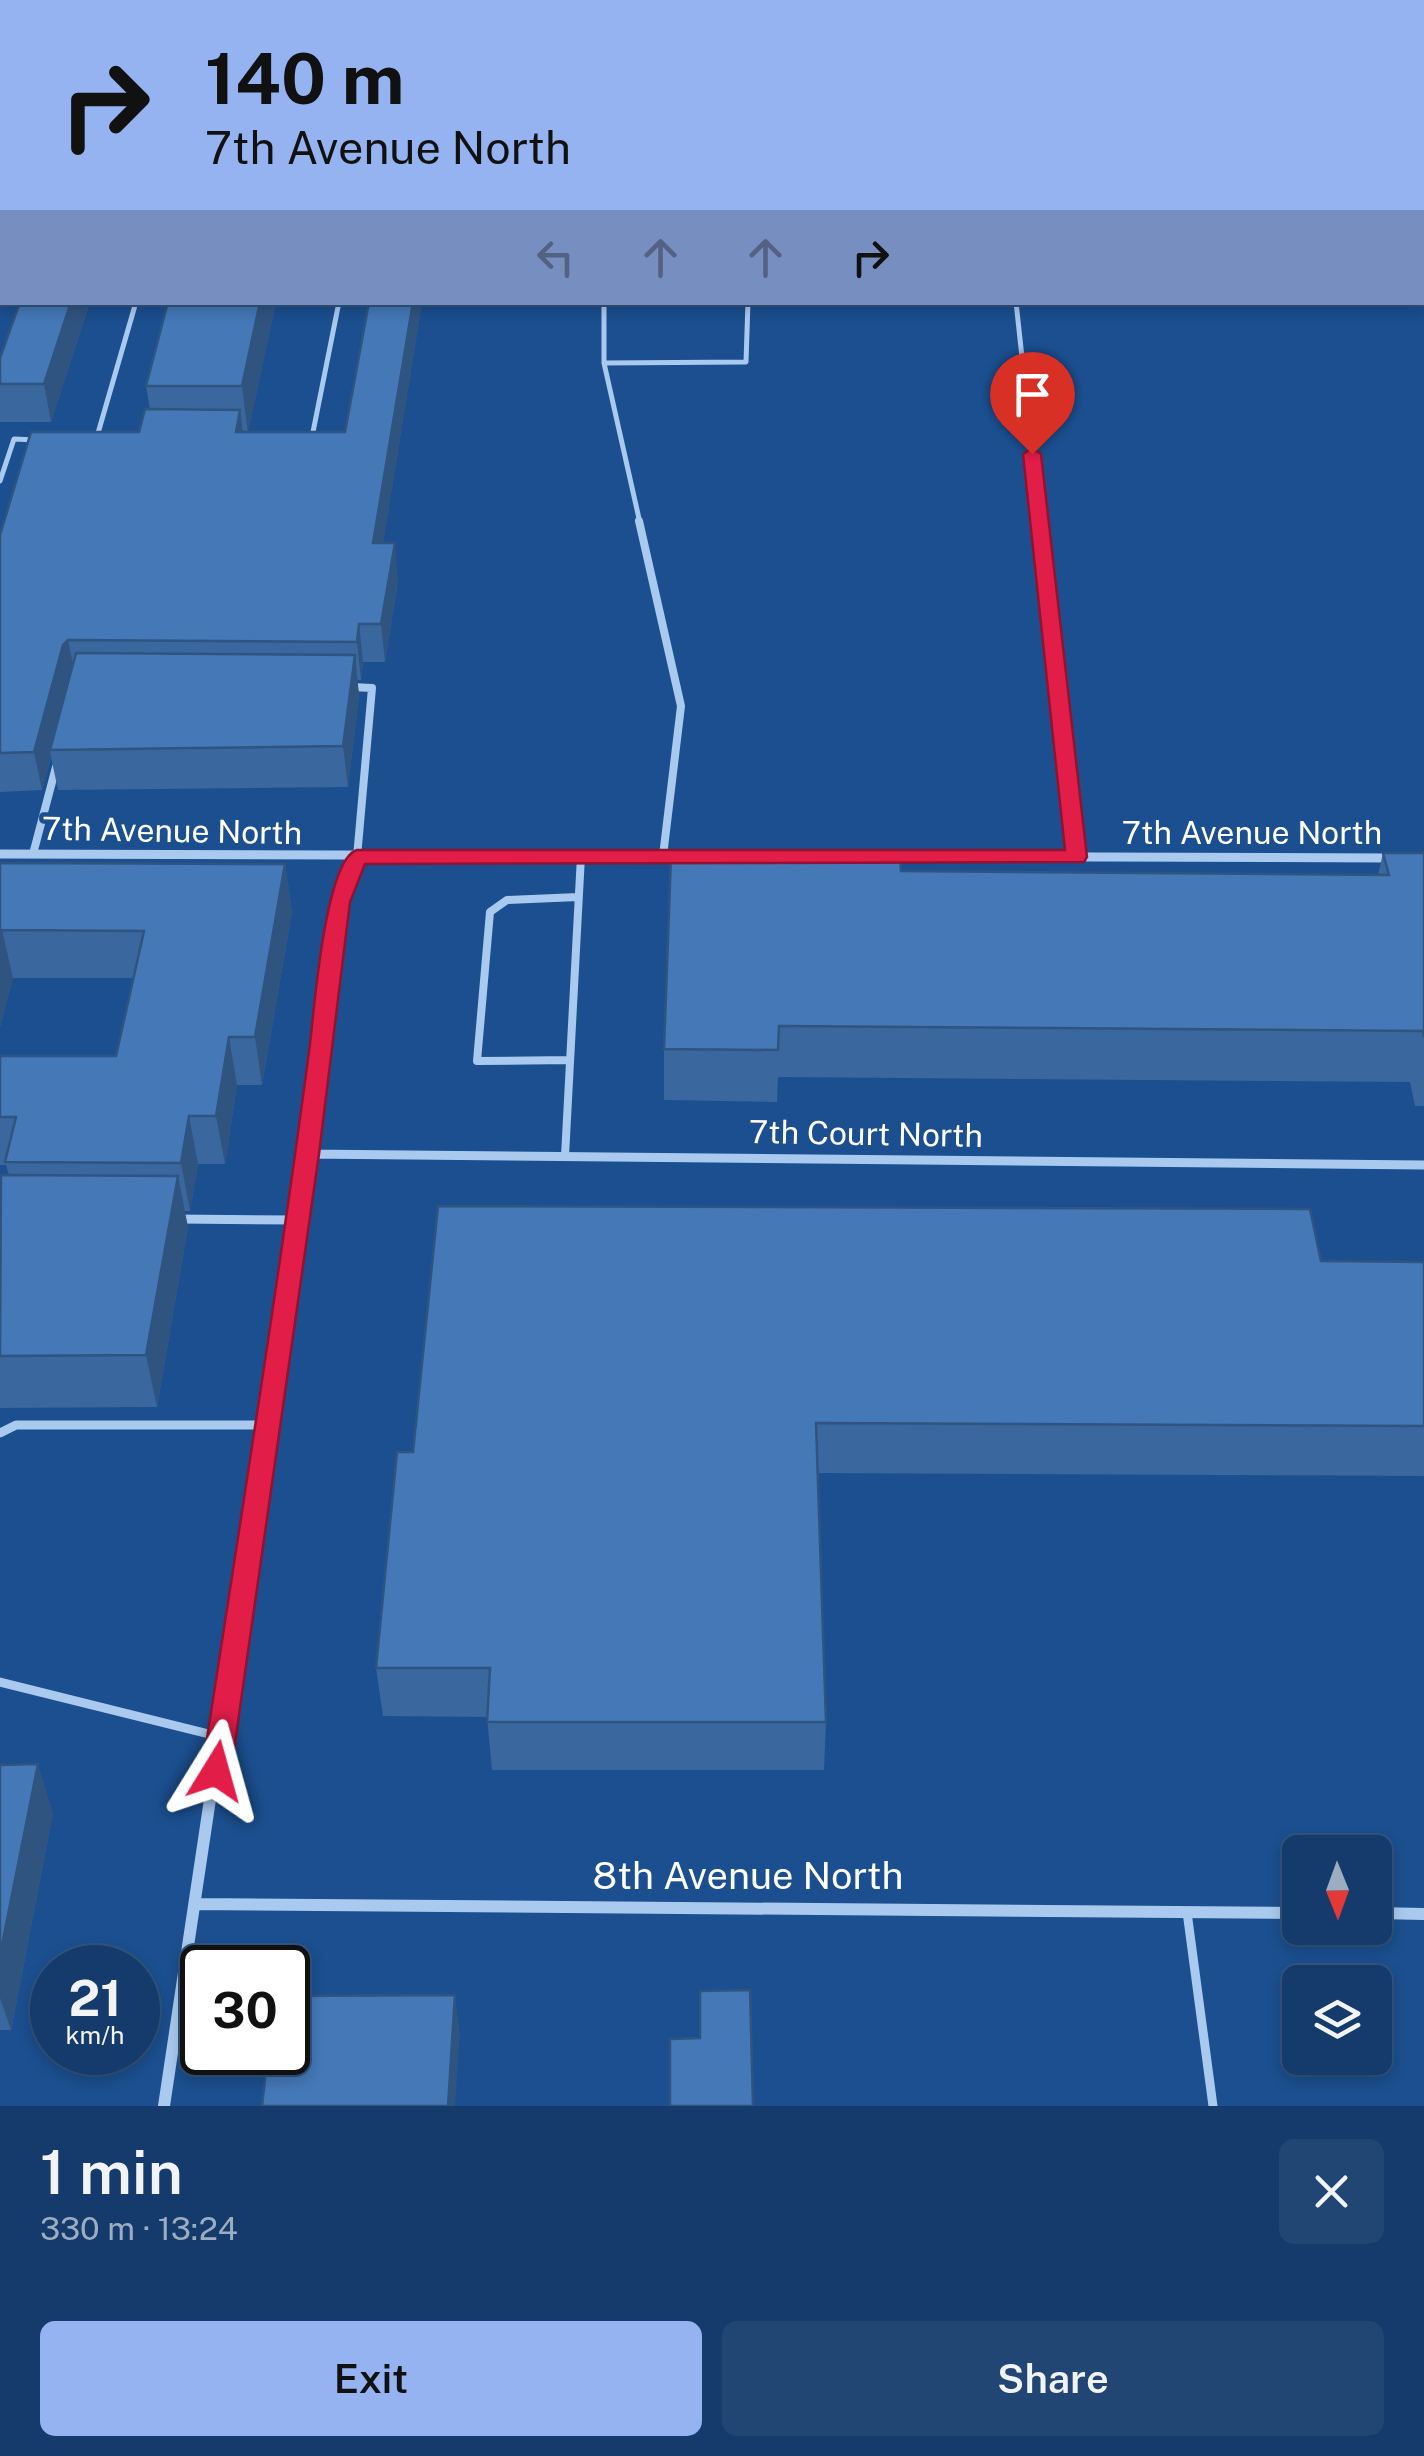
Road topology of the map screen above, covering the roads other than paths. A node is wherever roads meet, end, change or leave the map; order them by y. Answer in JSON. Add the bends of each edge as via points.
{"nodes":[{"id":1,"x":135,"y":305,"type":"edge"},
{"id":2,"x":338,"y":305,"type":"edge"},
{"id":3,"x":604,"y":305,"type":"edge"},
{"id":4,"x":748,"y":305,"type":"edge"},
{"id":5,"x":1016,"y":305,"type":"edge"},
{"id":6,"x":604,"y":363,"type":"junction"},
{"id":7,"x":47,"y":440,"type":"edge"},
{"id":8,"x":80,"y":440,"type":"edge"},
{"id":9,"x":96,"y":440,"type":"junction"},
{"id":10,"x":116,"y":440,"type":"edge"},
{"id":11,"x":311,"y":441,"type":"edge"},
{"id":12,"x":0,"y":480,"type":"edge"},
{"id":13,"x":333,"y":687,"type":"edge"},
{"id":14,"x":58,"y":760,"type":"edge"},
{"id":15,"x":0,"y":854,"type":"edge"},
{"id":16,"x":33,"y":854,"type":"junction"},
{"id":17,"x":581,"y":856,"type":"junction"},
{"id":18,"x":663,"y":856,"type":"junction"},
{"id":19,"x":702,"y":856,"type":"edge"},
{"id":20,"x":742,"y":856,"type":"edge"},
{"id":21,"x":357,"y":857,"type":"junction"},
{"id":22,"x":1076,"y":857,"type":"junction"},
{"id":23,"x":1405,"y":858,"type":"edge"},
{"id":24,"x":578,"y":897,"type":"junction"},
{"id":25,"x":570,"y":1060,"type":"junction"},
{"id":26,"x":307,"y":1154,"type":"junction"},
{"id":27,"x":565,"y":1156,"type":"junction"},
{"id":28,"x":1424,"y":1165,"type":"edge"},
{"id":29,"x":158,"y":1219,"type":"edge"},
{"id":30,"x":296,"y":1220,"type":"junction"},
{"id":31,"x":266,"y":1425,"type":"junction"},
{"id":32,"x":0,"y":1433,"type":"edge"},
{"id":33,"x":0,"y":1682,"type":"edge"},
{"id":34,"x":221,"y":1738,"type":"junction"},
{"id":35,"x":196,"y":1904,"type":"junction"},
{"id":36,"x":1187,"y":1912,"type":"junction"},
{"id":37,"x":1282,"y":1913,"type":"edge"},
{"id":38,"x":1392,"y":1913,"type":"edge"},
{"id":39,"x":1424,"y":1914,"type":"edge"},
{"id":40,"x":164,"y":2106,"type":"edge"},
{"id":41,"x":1213,"y":2106,"type":"edge"}],
"edges":[{"from":1,"to":9,"type":"lane"},
{"from":2,"to":11,"type":"lane"},
{"from":3,"to":6,"type":"lane"},
{"from":4,"to":6,"type":"lane","via":[[746,362]]},
{"from":5,"to":22,"type":"lane"},
{"from":6,"to":18,"type":"lane","via":[[680,706]]},
{"from":7,"to":12,"type":"lane","via":[[14,440]]},
{"from":8,"to":9,"type":"lane"},
{"from":9,"to":10,"type":"lane"},
{"from":13,"to":21,"type":"lane","via":[[372,688]]},
{"from":14,"to":16,"type":"lane"},
{"from":15,"to":16,"type":"street","name":"7th Avenue North"},
{"from":16,"to":21,"type":"street","name":"7th Avenue North"},
{"from":17,"to":18,"type":"street","name":"7th Avenue North"},
{"from":17,"to":21,"type":"street","name":"7th Avenue North"},
{"from":17,"to":24,"type":"lane"},
{"from":18,"to":19,"type":"street","name":"7th Avenue North"},
{"from":20,"to":22,"type":"street","name":"7th Avenue North"},
{"from":21,"to":26,"type":"street","via":[[339,902]]},
{"from":22,"to":23,"type":"street","name":"7th Avenue North"},
{"from":24,"to":25,"type":"lane"},
{"from":24,"to":25,"type":"lane","via":[[507,900],[490,912],[477,1061]]},
{"from":25,"to":27,"type":"lane"},
{"from":26,"to":27,"type":"street","name":"7th Court North"},
{"from":26,"to":30,"type":"street"},
{"from":27,"to":28,"type":"street","name":"7th Court North"},
{"from":29,"to":30,"type":"lane"},
{"from":30,"to":31,"type":"street"},
{"from":31,"to":32,"type":"lane","via":[[16,1425]]},
{"from":31,"to":34,"type":"street"},
{"from":33,"to":34,"type":"lane"},
{"from":34,"to":35,"type":"street"},
{"from":35,"to":36,"type":"street","name":"8th Avenue North"},
{"from":35,"to":40,"type":"street"},
{"from":36,"to":37,"type":"street","name":"8th Avenue North"},
{"from":36,"to":41,"type":"lane"},
{"from":38,"to":39,"type":"street"}]}
